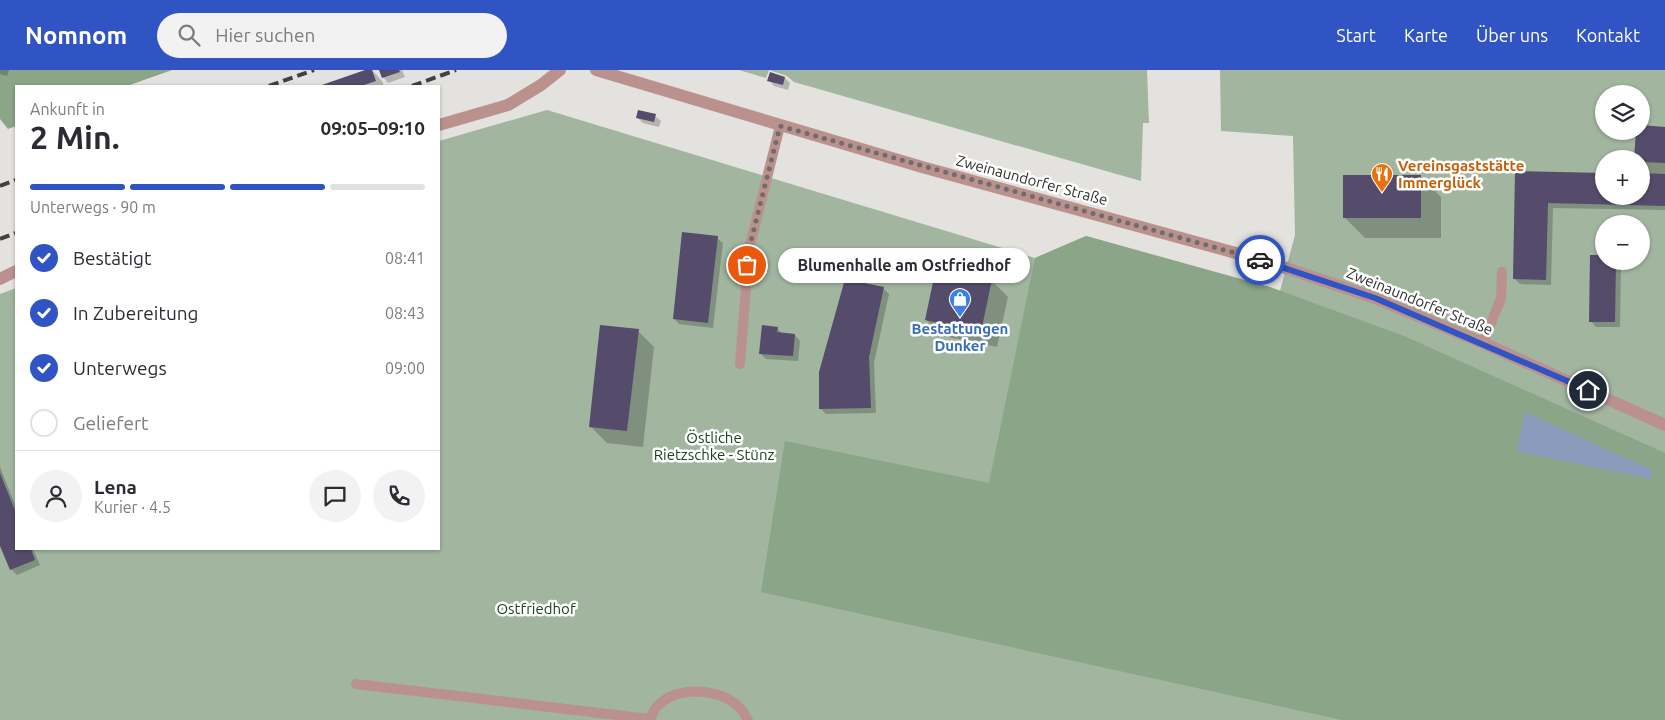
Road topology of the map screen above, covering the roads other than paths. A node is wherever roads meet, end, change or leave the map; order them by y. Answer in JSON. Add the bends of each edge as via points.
{"nodes":[{"id":1,"x":560,"y":70,"type":"edge"},
{"id":2,"x":596,"y":70,"type":"edge"},
{"id":3,"x":440,"y":125,"type":"edge"},
{"id":4,"x":780,"y":126,"type":"junction"},
{"id":5,"x":15,"y":272,"type":"edge"},
{"id":6,"x":1502,"y":272,"type":"dead end"},
{"id":7,"x":0,"y":279,"type":"edge"},
{"id":8,"x":1483,"y":343,"type":"junction"},
{"id":9,"x":740,"y":364,"type":"dead end"},
{"id":10,"x":1665,"y":425,"type":"edge"},
{"id":11,"x":356,"y":684,"type":"dead end"},
{"id":12,"x":650,"y":720,"type":"edge"},
{"id":13,"x":748,"y":720,"type":"edge"}],
"edges":[{"from":1,"to":3,"type":"street","via":[[541,86],[508,105]]},
{"from":2,"to":4,"type":"street","name":"Zweinaundorfer Straße"},
{"from":4,"to":8,"type":"street","name":"Zweinaundorfer Straße","via":[[1265,261],[1375,298]]},
{"from":4,"to":9,"type":"lane","via":[[749,249]]},
{"from":5,"to":7,"type":"street"},
{"from":6,"to":8,"type":"lane","via":[[1501,298]]},
{"from":8,"to":10,"type":"street","name":"Zweinaundorfer Straße"},
{"from":11,"to":12,"type":"lane"},
{"from":12,"to":13,"type":"lane","via":[[655,707],[666,697],[699,692],[735,703]]}]}
